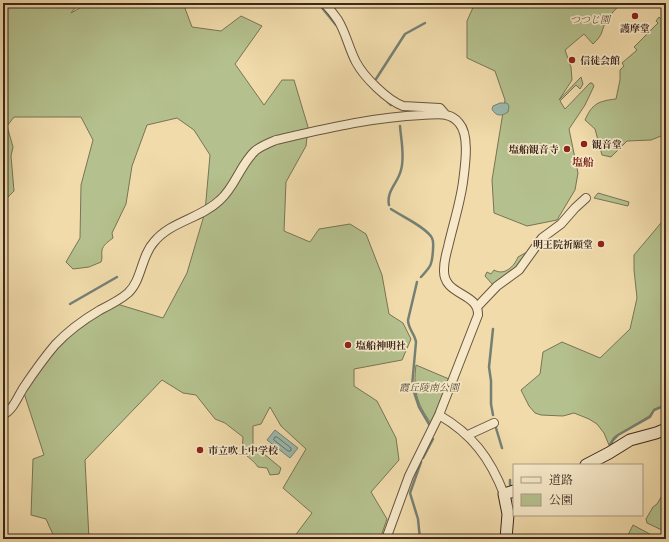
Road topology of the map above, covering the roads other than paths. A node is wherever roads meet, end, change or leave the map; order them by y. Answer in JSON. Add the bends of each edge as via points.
{"nodes":[{"id":1,"x":324,"y":3,"type":"edge"},
{"id":2,"x":446,"y":115,"type":"junction"},
{"id":3,"x":586,"y":198,"type":"dead end"},
{"id":4,"x":477,"y":307,"type":"junction"},
{"id":5,"x":3,"y":415,"type":"edge"},
{"id":6,"x":439,"y":415,"type":"junction"},
{"id":7,"x":494,"y":423,"type":"dead end"},
{"id":8,"x":666,"y":429,"type":"edge"},
{"id":9,"x":468,"y":435,"type":"junction"},
{"id":10,"x":588,"y":464,"type":"edge"},
{"id":11,"x":509,"y":493,"type":"edge"},
{"id":12,"x":386,"y":539,"type":"edge"},
{"id":13,"x":506,"y":539,"type":"edge"}],
"edges":[{"from":1,"to":2,"type":"street","via":[[340,23],[361,70],[376,86],[398,104],[440,108]]},
{"from":2,"to":4,"type":"street","via":[[462,127],[466,156],[463,183],[445,260],[444,277],[453,289],[470,299]]},
{"from":2,"to":5,"type":"street","via":[[385,117],[265,144],[254,152],[228,193],[220,201],[161,234],[147,251],[133,288],[120,299],[76,325],[62,338],[39,365],[13,406]]},
{"from":3,"to":4,"type":"street","via":[[561,224],[542,238],[519,270],[497,286]]},
{"from":4,"to":6,"type":"street","via":[[478,315]]},
{"from":6,"to":9,"type":"street"},
{"from":6,"to":12,"type":"street","via":[[409,476]]},
{"from":7,"to":9,"type":"street"},
{"from":8,"to":10,"type":"main road","via":[[630,440]]},
{"from":9,"to":11,"type":"street","via":[[486,456]]},
{"from":11,"to":13,"type":"main road"}]}
